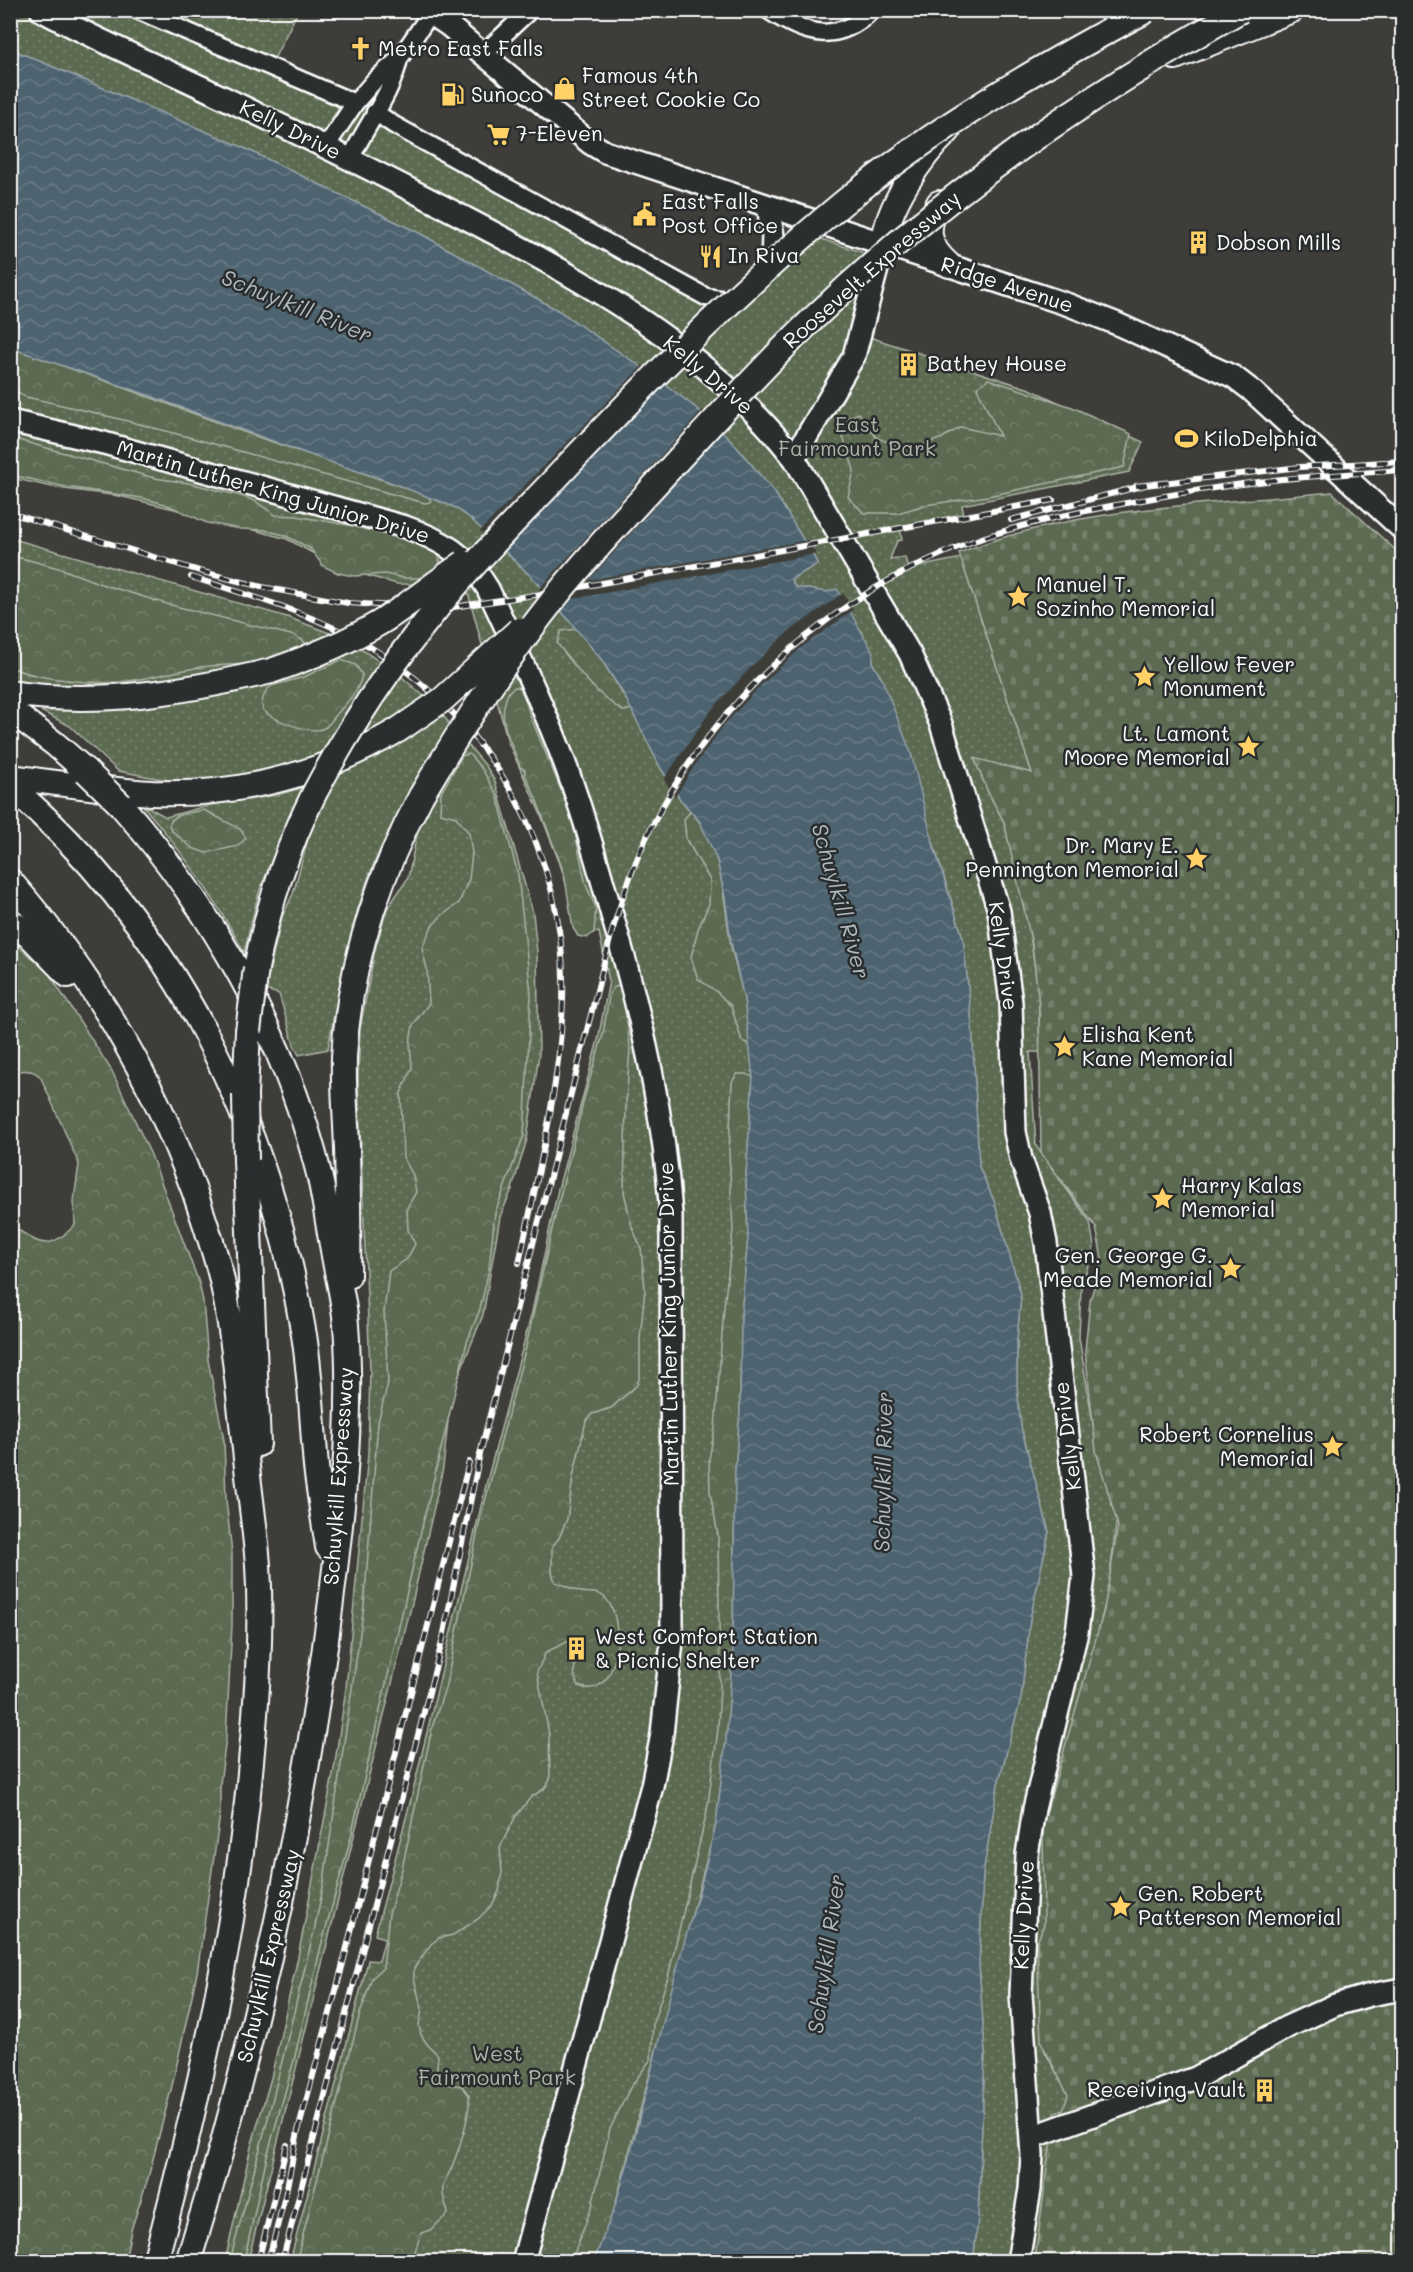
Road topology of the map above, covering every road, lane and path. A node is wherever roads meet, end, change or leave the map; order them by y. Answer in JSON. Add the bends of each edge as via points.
{"nodes":[{"id":1,"x":41,"y":10,"type":"edge"},
{"id":2,"x":137,"y":10,"type":"edge"},
{"id":3,"x":530,"y":10,"type":"edge"},
{"id":4,"x":768,"y":10,"type":"edge"},
{"id":5,"x":872,"y":10,"type":"edge"},
{"id":6,"x":1130,"y":10,"type":"edge"},
{"id":7,"x":1147,"y":10,"type":"edge"},
{"id":8,"x":1241,"y":10,"type":"edge"},
{"id":9,"x":1292,"y":10,"type":"edge"},
{"id":10,"x":430,"y":12,"type":"edge"},
{"id":11,"x":483,"y":54,"type":"junction"},
{"id":12,"x":399,"y":59,"type":"junction"},
{"id":13,"x":355,"y":103,"type":"junction"},
{"id":14,"x":375,"y":112,"type":"junction"},
{"id":15,"x":952,"y":127,"type":"junction"},
{"id":16,"x":325,"y":148,"type":"junction"},
{"id":17,"x":350,"y":160,"type":"junction"},
{"id":18,"x":941,"y":201,"type":"junction"},
{"id":19,"x":768,"y":206,"type":"junction"},
{"id":20,"x":821,"y":223,"type":"junction"},
{"id":21,"x":884,"y":244,"type":"junction"},
{"id":22,"x":772,"y":262,"type":"junction"},
{"id":23,"x":949,"y":266,"type":"junction"},
{"id":24,"x":726,"y":300,"type":"junction"},
{"id":25,"x":676,"y":346,"type":"junction"},
{"id":26,"x":10,"y":421,"type":"edge"},
{"id":27,"x":794,"y":458,"type":"junction"},
{"id":28,"x":1402,"y":529,"type":"edge"},
{"id":29,"x":492,"y":545,"type":"junction"},
{"id":30,"x":557,"y":595,"type":"junction"},
{"id":31,"x":14,"y":699,"type":"edge"},
{"id":32,"x":13,"y":785,"type":"edge"},
{"id":33,"x":10,"y":882,"type":"edge"},
{"id":34,"x":10,"y":921,"type":"edge"},
{"id":35,"x":133,"y":1056,"type":"junction"},
{"id":36,"x":346,"y":1323,"type":"junction"},
{"id":37,"x":258,"y":1566,"type":"junction"},
{"id":38,"x":334,"y":1584,"type":"junction"},
{"id":39,"x":1402,"y":1989,"type":"edge"},
{"id":40,"x":1032,"y":2137,"type":"junction"},
{"id":41,"x":155,"y":2262,"type":"edge"},
{"id":42,"x":188,"y":2262,"type":"edge"},
{"id":43,"x":523,"y":2262,"type":"edge"},
{"id":44,"x":1018,"y":2262,"type":"edge"}],
"edges":[{"from":1,"to":16,"type":"main road","name":"Kelly Drive"},
{"from":2,"to":13,"type":"street"},
{"from":3,"to":11,"type":"street"},
{"from":4,"to":5,"type":"street","via":[[801,29],[832,33],[853,26]]},
{"from":6,"to":15,"type":"highway"},
{"from":7,"to":29,"type":"highway","bridge":true,"via":[[965,116],[843,203],[736,296]]},
{"from":8,"to":30,"type":"highway","name":"Roosevelt Expressway","bridge":true,"via":[[1050,126],[989,169],[895,245],[816,315],[764,368]]},
{"from":9,"to":18,"type":"highway","via":[[1162,62],[1066,112],[1010,148]]},
{"from":10,"to":11,"type":"main road","name":"Ridge Avenue"},
{"from":10,"to":12,"type":"street"},
{"from":11,"to":19,"type":"main road","name":"Ridge Avenue","via":[[604,152]]},
{"from":12,"to":13,"type":"street"},
{"from":12,"to":14,"type":"street","via":[[391,85]]},
{"from":13,"to":16,"type":"street"},
{"from":14,"to":17,"type":"street"},
{"from":14,"to":24,"type":"street","via":[[706,297]]},
{"from":15,"to":20,"type":"highway"},
{"from":15,"to":21,"type":"highway","via":[[930,150],[906,187],[886,222]]},
{"from":16,"to":17,"type":"main road","name":"Kelly Drive"},
{"from":17,"to":25,"type":"main road","name":"Kelly Drive","via":[[567,273]]},
{"from":18,"to":21,"type":"highway"},
{"from":18,"to":23,"type":"highway","via":[[931,220],[930,240]]},
{"from":19,"to":20,"type":"main road","name":"Ridge Avenue"},
{"from":19,"to":22,"type":"main road"},
{"from":20,"to":21,"type":"main road","name":"Ridge Avenue"},
{"from":20,"to":22,"type":"main road"},
{"from":21,"to":23,"type":"main road","name":"Ridge Avenue"},
{"from":21,"to":27,"type":"main road","via":[[854,356]]},
{"from":22,"to":24,"type":"main road"},
{"from":23,"to":28,"type":"main road","name":"Ridge Avenue","via":[[1094,314],[1234,377]]},
{"from":24,"to":25,"type":"main road"},
{"from":25,"to":27,"type":"main road","name":"Kelly Drive","via":[[746,405]]},
{"from":26,"to":43,"type":"main road","name":"Martin Luther King Junior Drive","via":[[104,443],[405,527],[441,542],[464,558],[488,590],[561,754],[594,850],[631,980],[657,1091],[671,1214],[673,1583],[669,1677],[652,1786]]},
{"from":27,"to":40,"type":"main road","name":"Kelly Drive","via":[[928,690],[993,889],[1004,937],[1011,1003],[1015,1132],[1046,1243],[1084,1576],[1077,1632],[1034,1809],[1027,1855],[1020,1994]]},
{"from":29,"to":31,"type":"highway","bridge":true,"via":[[382,621],[328,650],[271,671],[196,688],[124,696]]},
{"from":29,"to":37,"type":"highway","bridge":true,"via":[[432,615],[348,732],[288,849],[262,935],[248,1031],[245,1094],[257,1389]]},
{"from":30,"to":32,"type":"highway","bridge":true,"via":[[420,716],[374,744],[320,767],[232,789],[154,793]]},
{"from":30,"to":36,"type":"highway","bridge":true,"via":[[466,723],[421,796],[387,867],[365,932],[351,995],[344,1058],[350,1225]]},
{"from":31,"to":36,"type":"highway","name":"Schuylkill Expressway","bridge":true,"via":[[55,744],[121,805],[170,863],[232,962],[283,1065],[319,1173]]},
{"from":32,"to":38,"type":"highway","via":[[65,836],[138,922],[194,1008],[238,1099],[275,1207],[296,1295],[310,1377],[316,1467]]},
{"from":33,"to":35,"type":"highway","name":"Schuylkill Expressway","via":[[74,960]]},
{"from":34,"to":35,"type":"highway","via":[[55,960]]},
{"from":35,"to":37,"type":"highway","name":"Schuylkill Expressway","via":[[171,1133],[207,1226],[221,1275]]},
{"from":36,"to":38,"type":"highway","name":"Schuylkill Expressway","via":[[346,1443]]},
{"from":37,"to":41,"type":"highway","name":"Schuylkill Expressway","via":[[253,1734],[233,1910],[207,2053]]},
{"from":38,"to":42,"type":"highway","name":"Schuylkill Expressway","via":[[305,1783],[276,1934],[241,2082]]},
{"from":39,"to":40,"type":"main road","via":[[1335,2005],[1196,2078]]},
{"from":40,"to":44,"type":"main road","name":"Kelly Drive","via":[[1032,2172]]}]}
